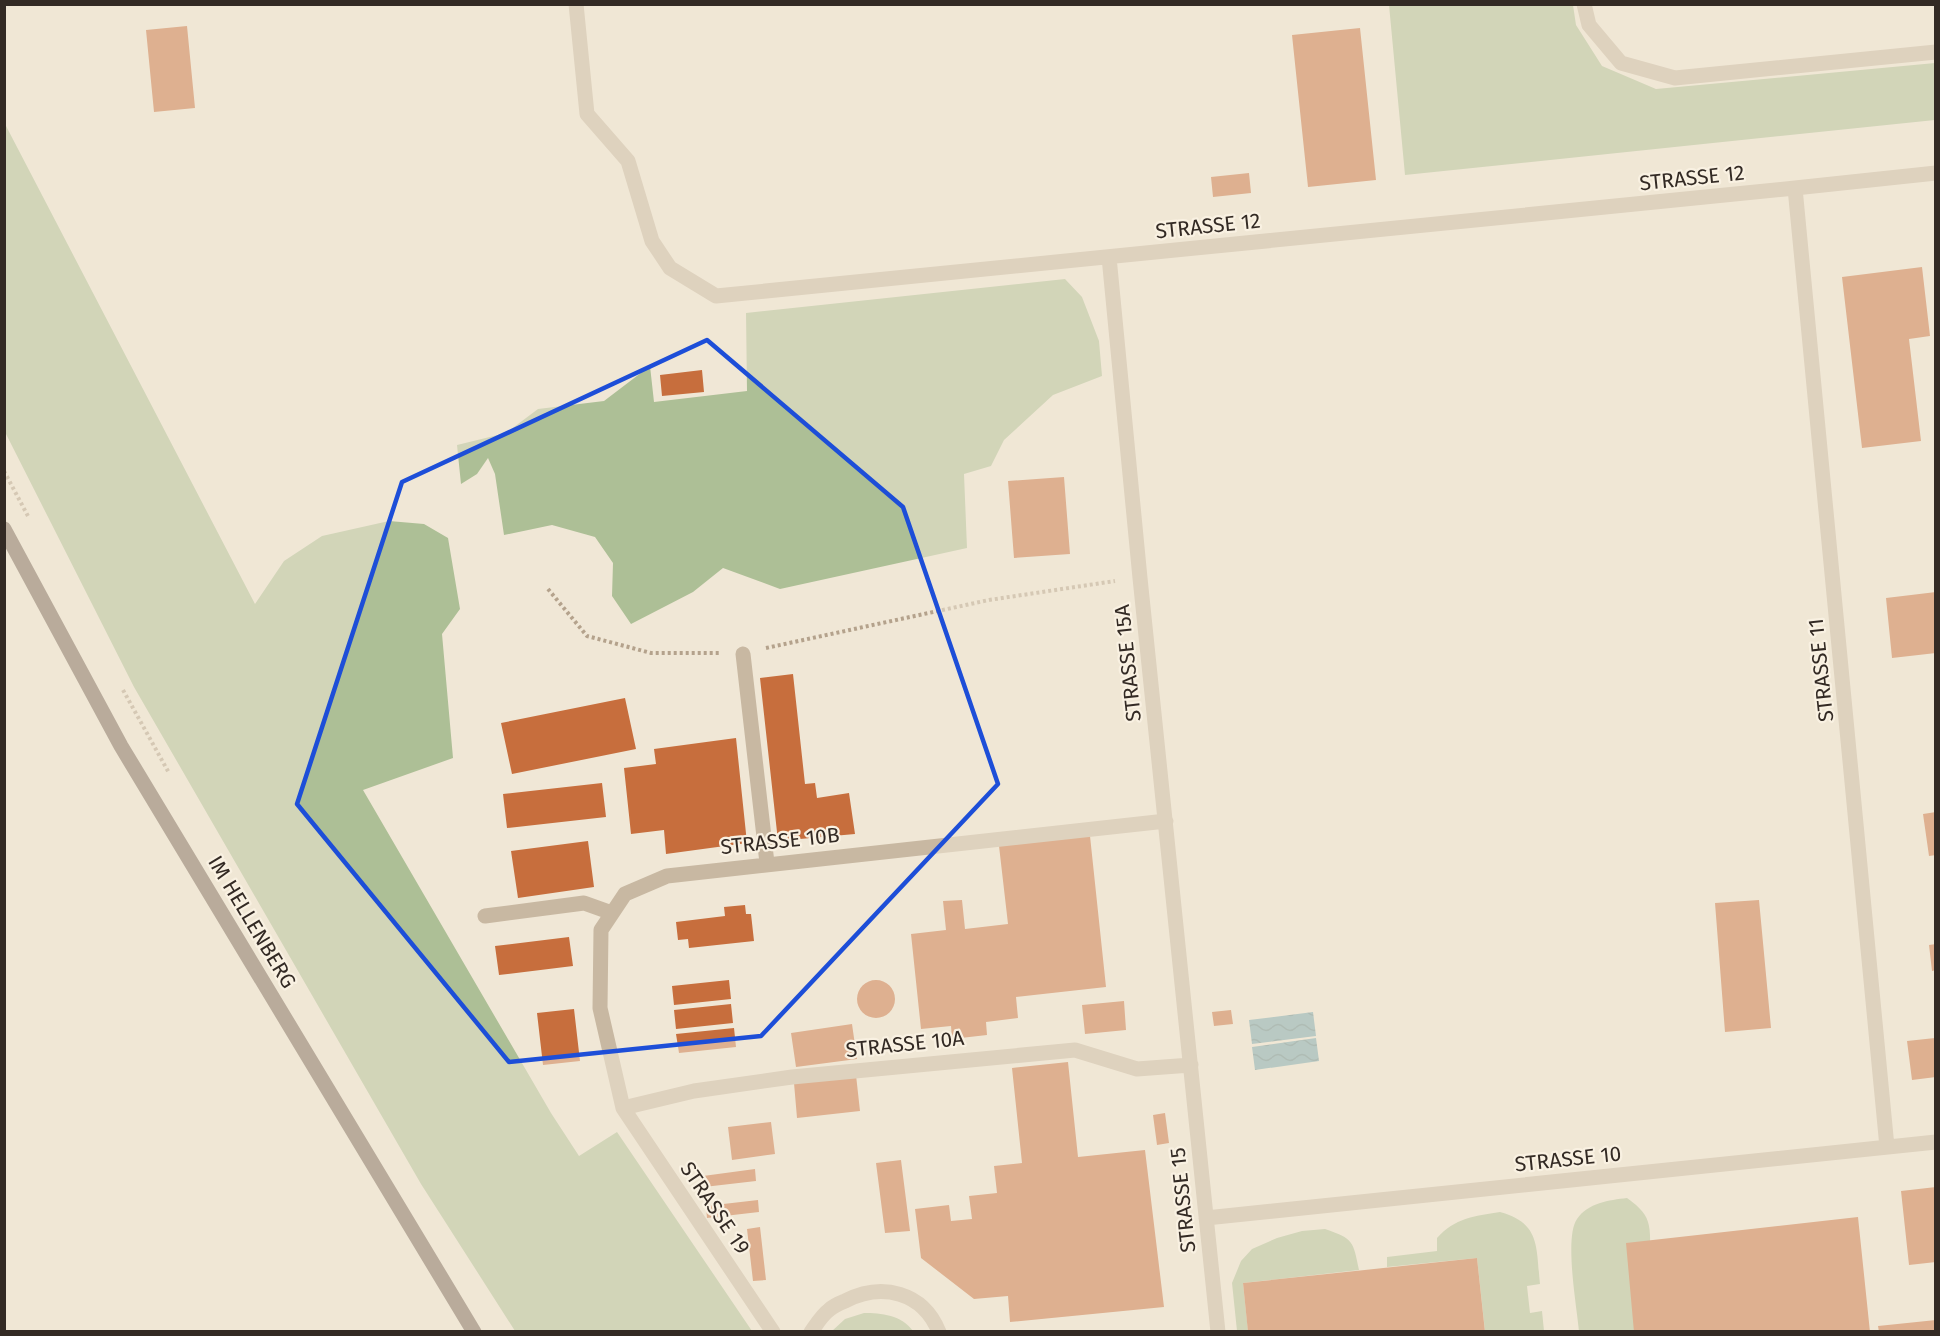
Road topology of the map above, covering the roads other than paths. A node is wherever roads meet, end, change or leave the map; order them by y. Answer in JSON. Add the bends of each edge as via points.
{"nodes":[{"id":1,"x":576,"y":4,"type":"edge"},
{"id":2,"x":1584,"y":4,"type":"edge"},
{"id":3,"x":1935,"y":52,"type":"edge"},
{"id":4,"x":1935,"y":173,"type":"edge"},
{"id":5,"x":1795,"y":188,"type":"junction"},
{"id":6,"x":1109,"y":257,"type":"junction"},
{"id":7,"x":4,"y":529,"type":"edge"},
{"id":8,"x":743,"y":654,"type":"road end"},
{"id":9,"x":1166,"y":821,"type":"junction"},
{"id":10,"x":767,"y":863,"type":"junction"},
{"id":11,"x":612,"y":912,"type":"junction"},
{"id":12,"x":485,"y":916,"type":"dead end"},
{"id":13,"x":1191,"y":1065,"type":"junction"},
{"id":14,"x":623,"y":1108,"type":"junction"},
{"id":15,"x":1935,"y":1142,"type":"edge"},
{"id":16,"x":1887,"y":1147,"type":"junction"},
{"id":17,"x":1206,"y":1218,"type":"junction"},
{"id":18,"x":474,"y":1332,"type":"edge"},
{"id":19,"x":773,"y":1332,"type":"edge"},
{"id":20,"x":811,"y":1332,"type":"edge"},
{"id":21,"x":939,"y":1332,"type":"edge"},
{"id":22,"x":1218,"y":1332,"type":"edge"}],
"edges":[{"from":1,"to":6,"type":"street","name":"STRASSE 12","via":[[587,114],[628,161],[652,241],[670,268],[716,296]]},
{"from":2,"to":3,"type":"street","via":[[1589,25],[1621,63],[1675,78]]},
{"from":4,"to":5,"type":"street","name":"STRASSE 12"},
{"from":5,"to":6,"type":"street","name":"STRASSE 12"},
{"from":5,"to":16,"type":"street","name":"STRASSE 11"},
{"from":6,"to":9,"type":"street","name":"STRASSE 15A"},
{"from":7,"to":18,"type":"main road","name":"IM HELLENBERG","via":[[121,746]]},
{"from":8,"to":10,"type":"street"},
{"from":9,"to":10,"type":"street","name":"STRASSE 10B"},
{"from":9,"to":13,"type":"street","name":"STRASSE 15A"},
{"from":10,"to":11,"type":"street","name":"STRASSE 10B","via":[[667,876],[625,894]]},
{"from":11,"to":12,"type":"street","via":[[584,903]]},
{"from":11,"to":14,"type":"street","name":"STRASSE 10B","via":[[601,930],[600,1008]]},
{"from":13,"to":14,"type":"street","name":"STRASSE 10A","via":[[1137,1069],[1076,1050],[792,1077],[694,1091]]},
{"from":13,"to":17,"type":"street","name":"STRASSE 15"},
{"from":14,"to":19,"type":"street","name":"STRASSE 19"},
{"from":15,"to":16,"type":"street","name":"STRASSE 10"},
{"from":16,"to":17,"type":"street","name":"STRASSE 10"},
{"from":17,"to":22,"type":"street","name":"STRASSE 15"},
{"from":20,"to":21,"type":"street","via":[[829,1309],[854,1296],[884,1290],[912,1298],[933,1317]]}]}
